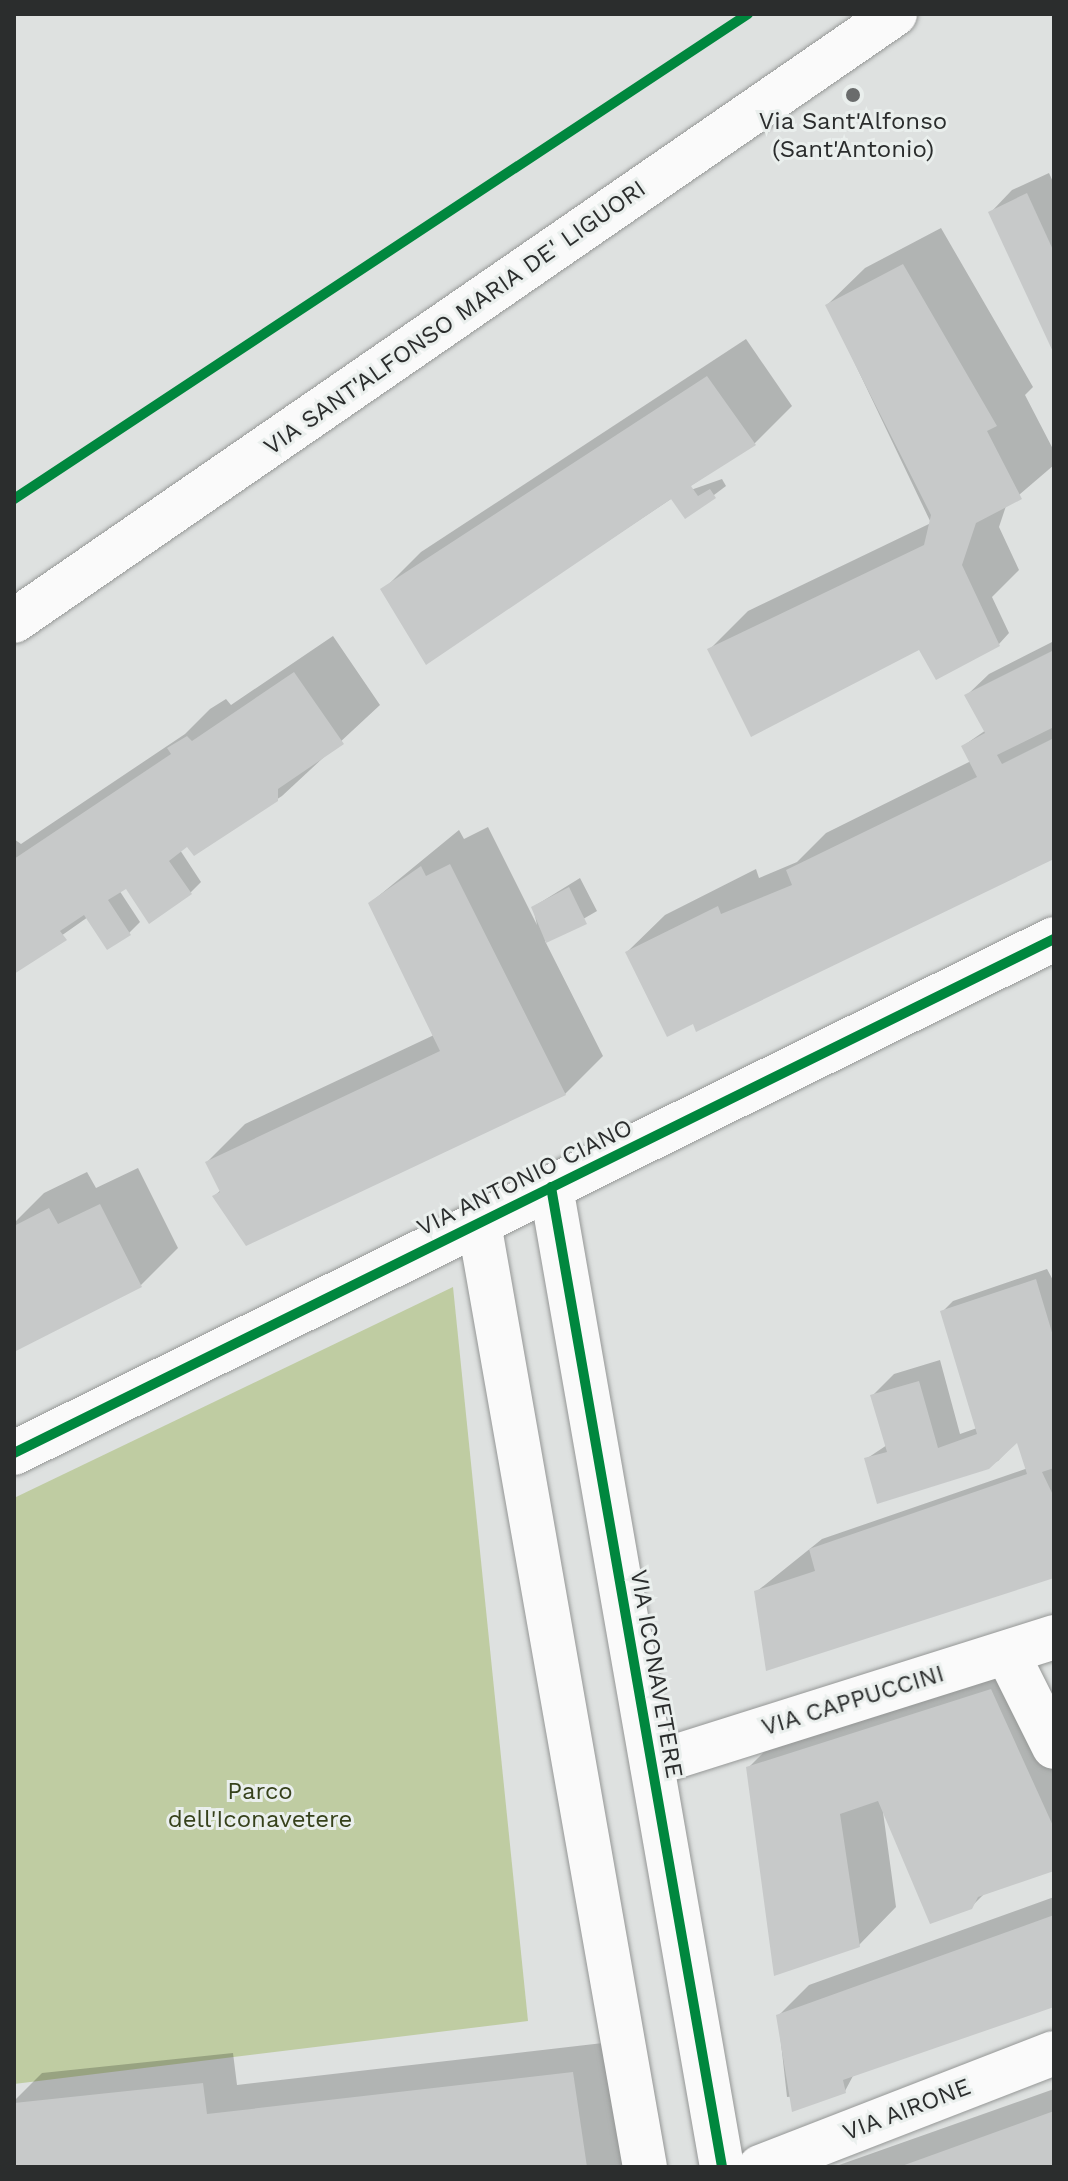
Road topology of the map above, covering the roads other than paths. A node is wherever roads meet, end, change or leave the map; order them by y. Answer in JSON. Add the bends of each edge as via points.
{"nodes":[{"id":1,"x":895,"y":14,"type":"edge"},
{"id":2,"x":14,"y":621,"type":"edge"},
{"id":3,"x":1054,"y":939,"type":"edge"},
{"id":4,"x":551,"y":1187,"type":"junction"},
{"id":5,"x":479,"y":1223,"type":"junction"},
{"id":6,"x":14,"y":1453,"type":"edge"},
{"id":7,"x":1054,"y":1637,"type":"edge"},
{"id":8,"x":1007,"y":1653,"type":"junction"},
{"id":9,"x":1054,"y":1747,"type":"edge"},
{"id":10,"x":652,"y":1764,"type":"junction"},
{"id":11,"x":1054,"y":2053,"type":"edge"},
{"id":12,"x":645,"y":2167,"type":"edge"},
{"id":13,"x":722,"y":2167,"type":"edge"},
{"id":14,"x":760,"y":2167,"type":"edge"}],
"edges":[{"from":1,"to":2,"type":"street","name":"VIA SANT'ALFONSO MARIA DE' LIGUORI"},
{"from":3,"to":4,"type":"street","name":"VIA ANTONIO CIANO"},
{"from":4,"to":5,"type":"street","name":"VIA ANTONIO CIANO"},
{"from":4,"to":10,"type":"street","name":"VIA ICONAVETERE"},
{"from":5,"to":6,"type":"street","name":"VIA ANTONIO CIANO"},
{"from":5,"to":12,"type":"street"},
{"from":7,"to":8,"type":"street","name":"VIA CAPPUCCINI"},
{"from":8,"to":9,"type":"street"},
{"from":8,"to":10,"type":"street","name":"VIA CAPPUCCINI"},
{"from":10,"to":13,"type":"street","name":"VIA ICONAVETERE"},
{"from":11,"to":14,"type":"street","name":"VIA AIRONE"}]}
